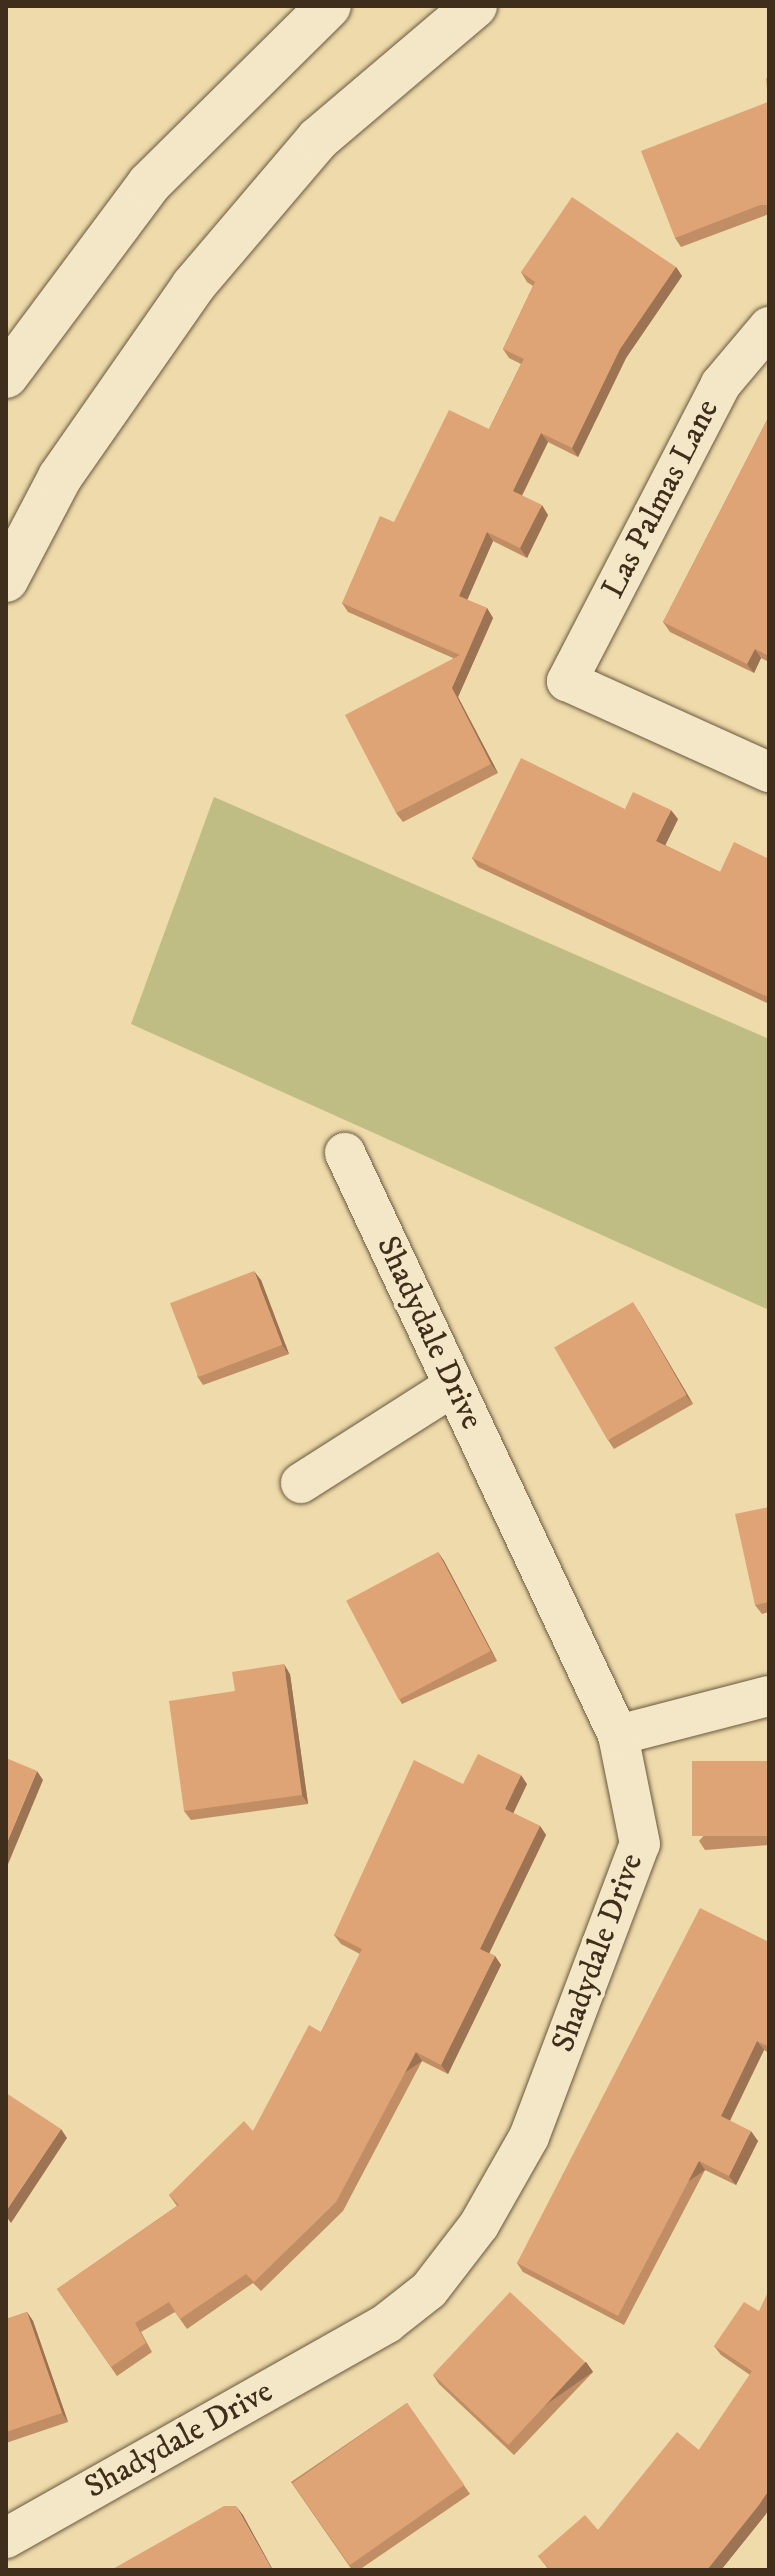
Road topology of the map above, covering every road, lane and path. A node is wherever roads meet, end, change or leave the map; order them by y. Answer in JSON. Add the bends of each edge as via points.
{"nodes":[{"id":1,"x":329,"y":6,"type":"edge"},
{"id":2,"x":475,"y":6,"type":"edge"},
{"id":3,"x":769,"y":327,"type":"edge"},
{"id":4,"x":6,"y":376,"type":"edge"},
{"id":5,"x":6,"y":580,"type":"edge"},
{"id":6,"x":769,"y":772,"type":"edge"},
{"id":7,"x":345,"y":1153,"type":"dead end"},
{"id":8,"x":453,"y":1386,"type":"junction"},
{"id":9,"x":301,"y":1483,"type":"dead end"},
{"id":10,"x":769,"y":1696,"type":"edge"},
{"id":11,"x":618,"y":1735,"type":"junction"},
{"id":12,"x":6,"y":2538,"type":"edge"}],
"edges":[{"from":1,"to":4,"type":"main road","via":[[149,184]]},
{"from":2,"to":5,"type":"main road","via":[[318,139],[193,286],[60,477]]},
{"from":3,"to":6,"type":"street","name":"Las Palmas Lane","via":[[721,384],[567,681]]},
{"from":7,"to":8,"type":"street","name":"Shadydale Drive"},
{"from":8,"to":9,"type":"street"},
{"from":8,"to":11,"type":"street","name":"Shadydale Drive"},
{"from":10,"to":11,"type":"street"},
{"from":11,"to":12,"type":"street","name":"Shadydale Drive","via":[[640,1844],[529,2137],[479,2225],[429,2290],[387,2323]]}]}
